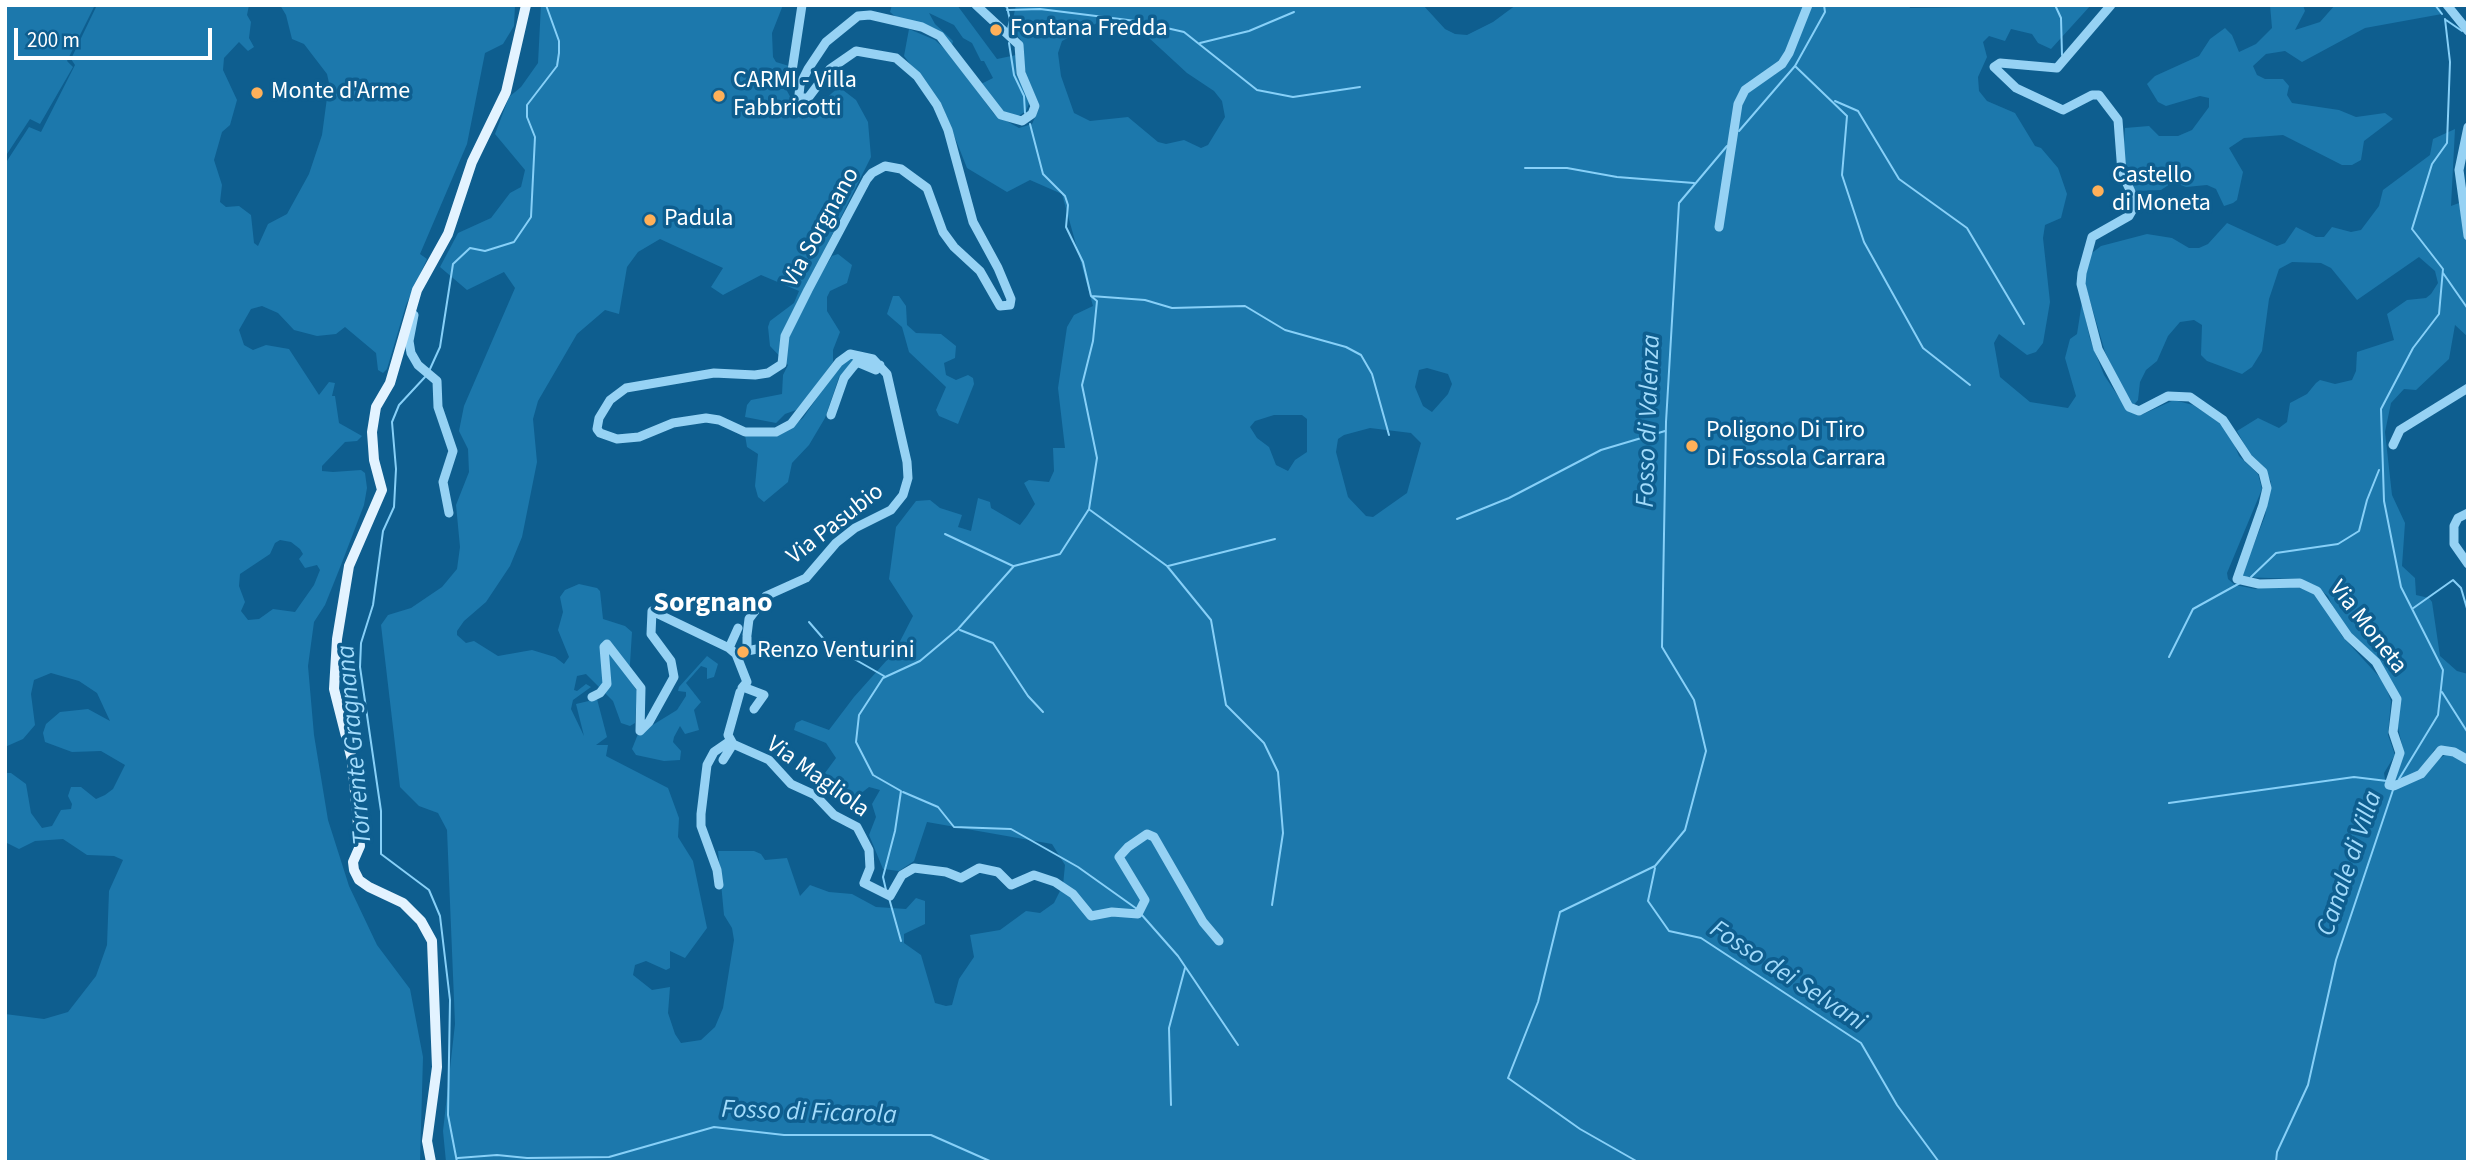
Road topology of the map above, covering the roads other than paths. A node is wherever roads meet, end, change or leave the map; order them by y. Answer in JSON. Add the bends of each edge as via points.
{"nodes":[{"id":1,"x":526,"y":5,"type":"edge"},
{"id":2,"x":802,"y":5,"type":"edge"},
{"id":3,"x":976,"y":5,"type":"edge"},
{"id":4,"x":1808,"y":5,"type":"edge"},
{"id":5,"x":2111,"y":5,"type":"edge"},
{"id":6,"x":2447,"y":5,"type":"edge"},
{"id":7,"x":2468,"y":31,"type":"edge"},
{"id":8,"x":792,"y":71,"type":"dead end"},
{"id":9,"x":2468,"y":127,"type":"edge"},
{"id":10,"x":869,"y":187,"type":"dead end"},
{"id":11,"x":856,"y":202,"type":"junction"},
{"id":12,"x":1718,"y":226,"type":"dead end"},
{"id":13,"x":2468,"y":236,"type":"edge"},
{"id":14,"x":423,"y":279,"type":"junction"},
{"id":15,"x":880,"y":365,"type":"junction"},
{"id":16,"x":2468,"y":387,"type":"edge"},
{"id":17,"x":831,"y":415,"type":"dead end"},
{"id":18,"x":2393,"y":445,"type":"dead end"},
{"id":19,"x":449,"y":513,"type":"dead end"},
{"id":20,"x":2468,"y":513,"type":"edge"},
{"id":21,"x":2468,"y":564,"type":"edge"},
{"id":22,"x":744,"y":636,"type":"junction"},
{"id":23,"x":762,"y":648,"type":"dead end"},
{"id":24,"x":733,"y":651,"type":"junction"},
{"id":25,"x":742,"y":689,"type":"junction"},
{"id":26,"x":592,"y":697,"type":"dead end"},
{"id":27,"x":754,"y":709,"type":"dead end"},
{"id":28,"x":732,"y":742,"type":"junction"},
{"id":29,"x":723,"y":760,"type":"dead end"},
{"id":30,"x":2468,"y":760,"type":"edge"},
{"id":31,"x":719,"y":886,"type":"dead end"},
{"id":32,"x":1219,"y":941,"type":"dead end"},
{"id":33,"x":431,"y":1162,"type":"edge"}],
"edges":[{"from":1,"to":14,"type":"main road","via":[[506,92],[472,162],[448,234]]},
{"from":2,"to":8,"type":"street"},
{"from":3,"to":11,"type":"street","name":"Via Sorgnano","via":[[1019,45],[1021,73],[1035,106],[1023,121],[1001,115],[940,36],[870,15],[858,16],[826,42],[800,85],[800,99],[808,98],[830,69],[856,51],[896,58],[910,69],[937,105],[948,130],[973,222],[998,268],[1010,305],[1000,306],[984,276],[954,247],[943,232],[933,199],[916,178],[893,166],[878,168]]},
{"from":4,"to":12,"type":"street","via":[[1782,64],[1745,90],[1738,104]]},
{"from":5,"to":30,"type":"street","name":"Via Moneta","via":[[2057,68],[2000,63],[1994,67],[2016,88],[2047,104],[2063,110],[2096,94],[2115,113],[2122,173],[2133,209],[2129,216],[2093,236],[2086,251],[2081,284],[2098,349],[2129,407],[2139,411],[2168,396],[2190,397],[2223,420],[2263,472],[2267,488],[2263,505],[2236,579],[2259,584],[2286,581],[2317,591],[2348,636],[2376,662],[2397,699],[2393,732],[2400,753],[2388,782],[2398,785],[2426,770],[2441,750]]},
{"from":6,"to":7,"type":"street"},
{"from":9,"to":13,"type":"street","via":[[2459,170]]},
{"from":10,"to":11,"type":"street"},
{"from":11,"to":15,"type":"street","name":"Via Sorgnano","via":[[785,335],[782,364],[768,373],[714,373],[626,388],[603,410],[597,429],[610,438],[627,439],[673,423],[706,418],[745,432],[776,432],[791,424],[839,362],[855,353]]},
{"from":14,"to":19,"type":"street","via":[[409,341],[414,361],[439,386],[438,407],[453,451],[443,482]]},
{"from":14,"to":33,"type":"main road","via":[[402,331],[390,383],[372,421],[374,460],[382,490],[349,566],[334,689],[352,760],[360,846],[354,870],[369,887],[404,903],[432,941],[437,1067],[427,1141]]},
{"from":15,"to":17,"type":"street","via":[[876,370],[857,362],[844,378]]},
{"from":15,"to":22,"type":"street","name":"Via Pasubio","via":[[892,388],[907,462],[902,495],[891,510],[836,543],[806,578],[766,596],[749,619]]},
{"from":16,"to":18,"type":"street","via":[[2400,430]]},
{"from":20,"to":21,"type":"street","via":[[2454,526],[2454,544]]},
{"from":22,"to":23,"type":"street"},
{"from":22,"to":24,"type":"street"},
{"from":22,"to":24,"type":"street"},
{"from":24,"to":25,"type":"street","via":[[747,682]]},
{"from":24,"to":26,"type":"street","via":[[652,611],[651,634],[671,661],[674,677],[649,722],[640,730],[641,688],[607,644],[607,684]]},
{"from":25,"to":27,"type":"street","via":[[764,695]]},
{"from":25,"to":28,"type":"street","via":[[727,735]]},
{"from":28,"to":29,"type":"street"},
{"from":28,"to":31,"type":"street","via":[[714,752],[708,765],[701,814]]},
{"from":28,"to":32,"type":"street","name":"Via Magliola","via":[[769,760],[791,784],[815,795],[834,815],[857,827],[869,850],[870,867],[864,883],[890,896],[902,875],[914,868],[961,878],[979,868],[998,872],[1011,885],[1034,875],[1055,882],[1073,894],[1091,916],[1138,914],[1145,900],[1119,857],[1147,834],[1154,837]]}]}
